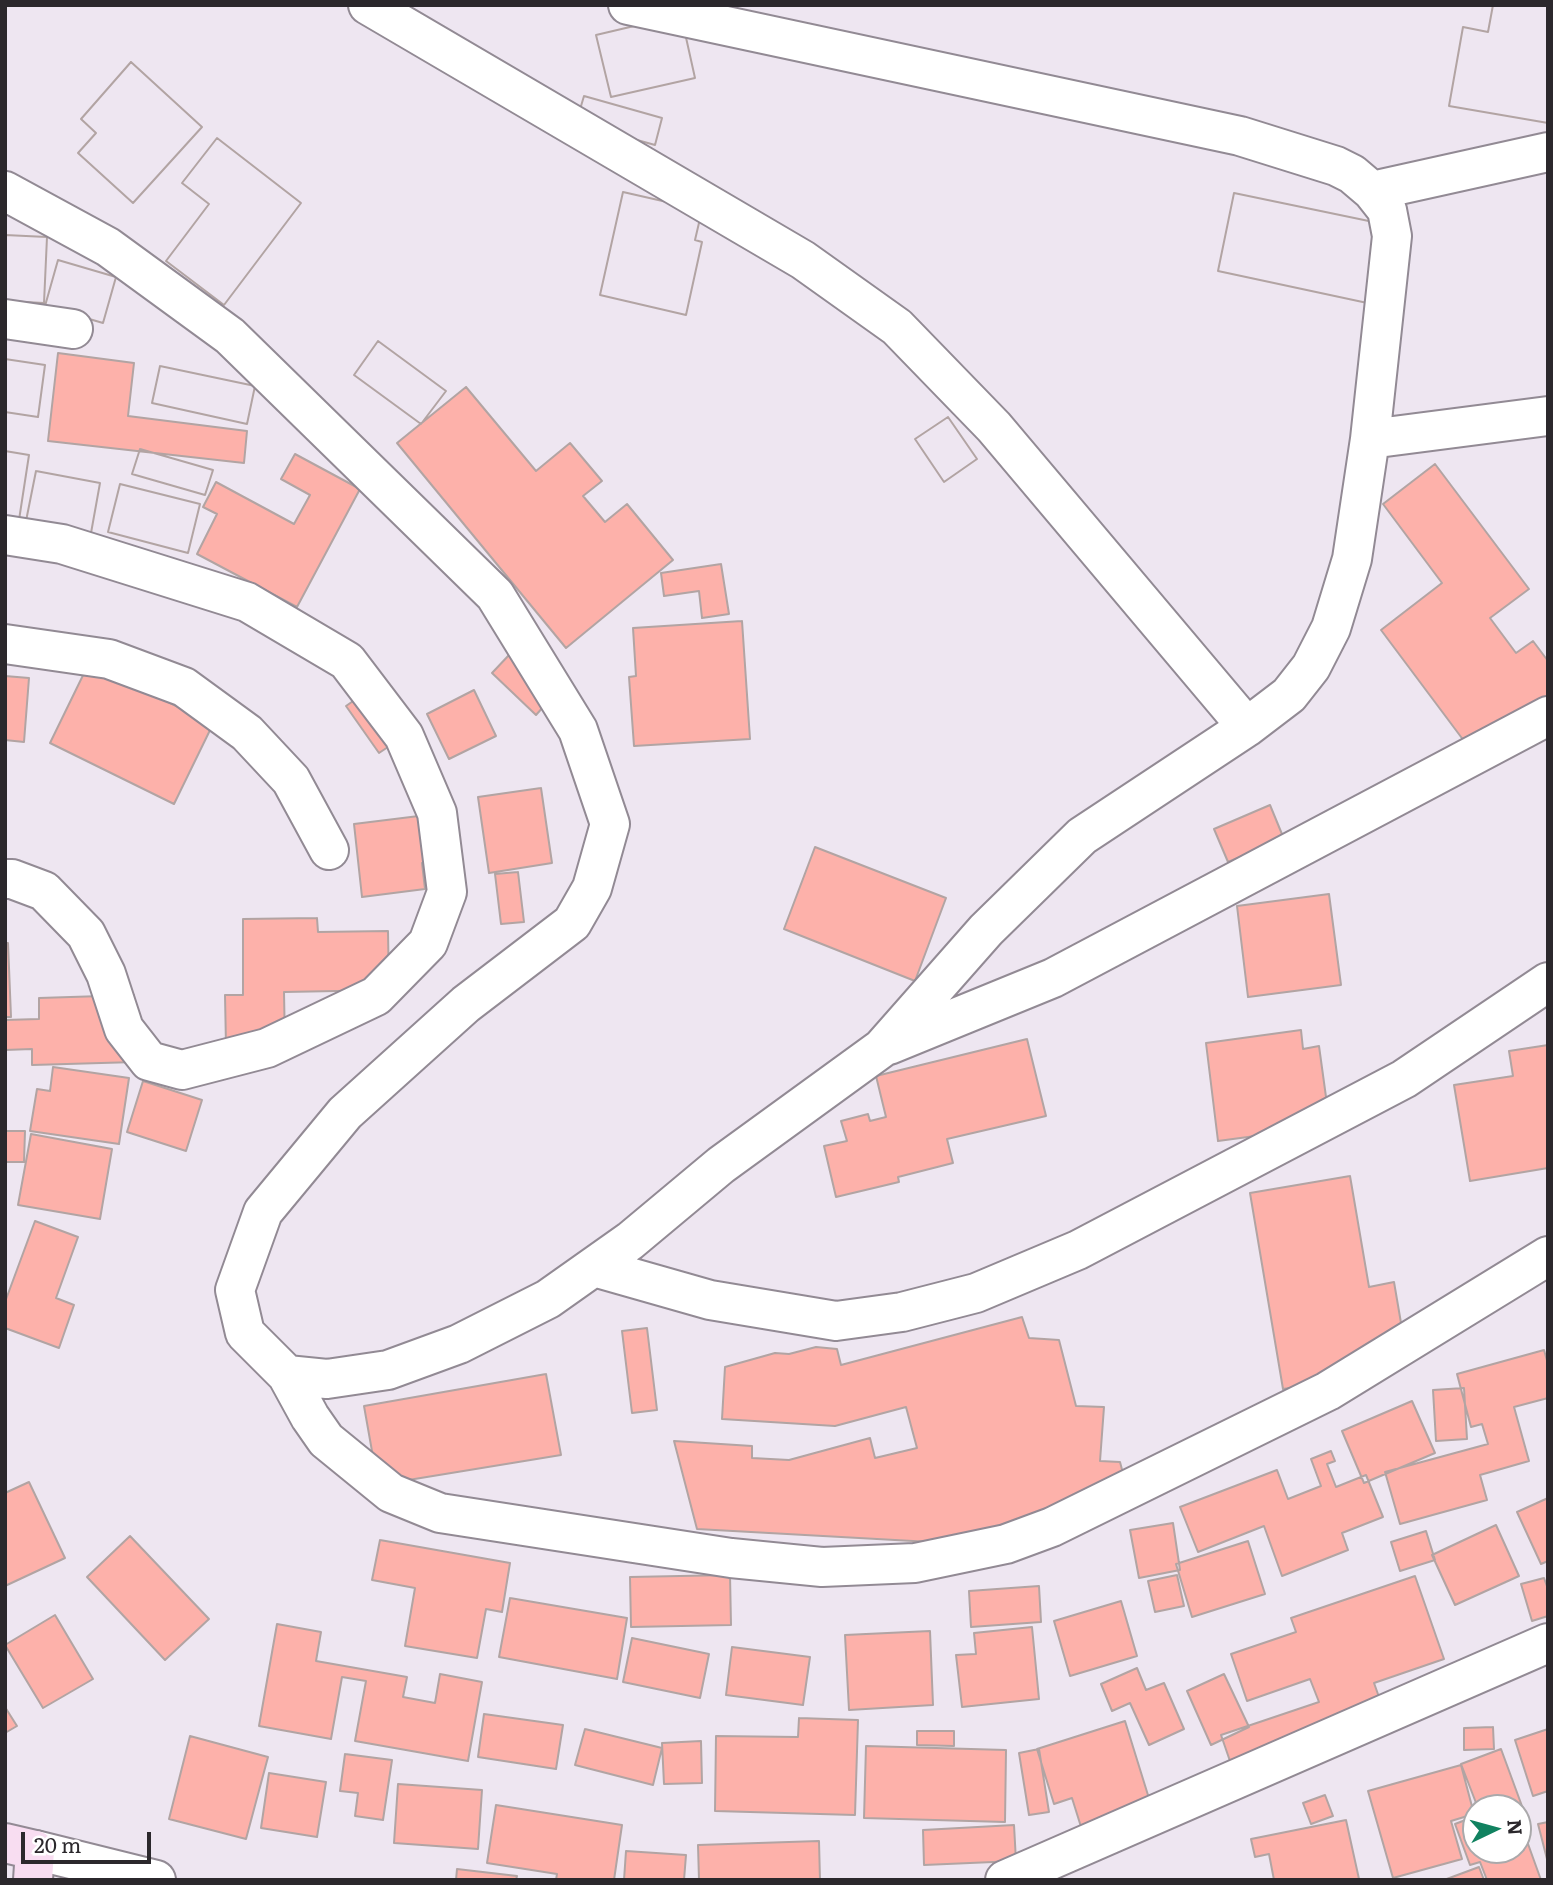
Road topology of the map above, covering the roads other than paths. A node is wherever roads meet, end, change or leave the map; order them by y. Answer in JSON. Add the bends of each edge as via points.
{"nodes":[{"id":1,"x":368,"y":5,"type":"edge"},
{"id":2,"x":628,"y":5,"type":"edge"},
{"id":3,"x":1548,"y":152,"type":"edge"},
{"id":4,"x":5,"y":191,"type":"edge"},
{"id":5,"x":1372,"y":191,"type":"junction"},
{"id":6,"x":5,"y":319,"type":"edge"},
{"id":7,"x":73,"y":329,"type":"dead end"},
{"id":8,"x":1548,"y":416,"type":"edge"},
{"id":9,"x":1370,"y":439,"type":"junction"},
{"id":10,"x":5,"y":535,"type":"edge"},
{"id":11,"x":5,"y":644,"type":"edge"},
{"id":12,"x":1548,"y":716,"type":"edge"},
{"id":13,"x":1247,"y":727,"type":"junction"},
{"id":14,"x":328,"y":850,"type":"dead end"},
{"id":15,"x":5,"y":879,"type":"edge"},
{"id":16,"x":1548,"y":982,"type":"edge"},
{"id":17,"x":882,"y":1048,"type":"junction"},
{"id":18,"x":1548,"y":1256,"type":"edge"},
{"id":19,"x":594,"y":1267,"type":"junction"},
{"id":20,"x":287,"y":1374,"type":"junction"},
{"id":21,"x":1548,"y":1643,"type":"edge"},
{"id":22,"x":24,"y":1858,"type":"edge"},
{"id":23,"x":156,"y":1880,"type":"edge"},
{"id":24,"x":1006,"y":1880,"type":"edge"}],
"edges":[{"from":1,"to":13,"type":"street","via":[[803,260],[897,327],[994,427]]},
{"from":2,"to":5,"type":"street","via":[[1240,136],[1336,166]]},
{"from":3,"to":5,"type":"street"},
{"from":4,"to":20,"type":"street","via":[[108,247],[230,336],[495,595],[578,730],[610,824],[592,888],[572,923],[466,1004],[345,1113],[263,1212],[235,1290],[245,1333]]},
{"from":5,"to":9,"type":"street","via":[[1387,210],[1392,236]]},
{"from":6,"to":7,"type":"street"},
{"from":8,"to":9,"type":"street"},
{"from":9,"to":13,"type":"street","via":[[1352,559],[1331,628],[1311,667],[1289,695]]},
{"from":10,"to":15,"type":"street","via":[[62,544],[247,602],[346,661],[404,736],[437,813],[447,892],[428,943],[376,996],[267,1048],[182,1070],[149,1061],[124,1030],[106,974],[86,934],[44,891]]},
{"from":11,"to":14,"type":"street","via":[[109,659],[184,687],[247,733],[291,780]]},
{"from":12,"to":17,"type":"street","via":[[1053,978]]},
{"from":13,"to":17,"type":"street","via":[[1082,836],[986,930]]},
{"from":16,"to":19,"type":"street","via":[[1404,1079],[1078,1251],[976,1293],[902,1312],[836,1321],[710,1300]]},
{"from":17,"to":19,"type":"street","via":[[721,1165]]},
{"from":18,"to":20,"type":"street","via":[[1328,1391],[1064,1522],[1006,1544],[915,1563],[822,1567],[732,1558],[440,1513],[391,1493],[326,1440]]},
{"from":19,"to":20,"type":"street","via":[[548,1299],[459,1344],[388,1370],[327,1379]]},
{"from":21,"to":24,"type":"street"},
{"from":22,"to":23,"type":"street"}]}
